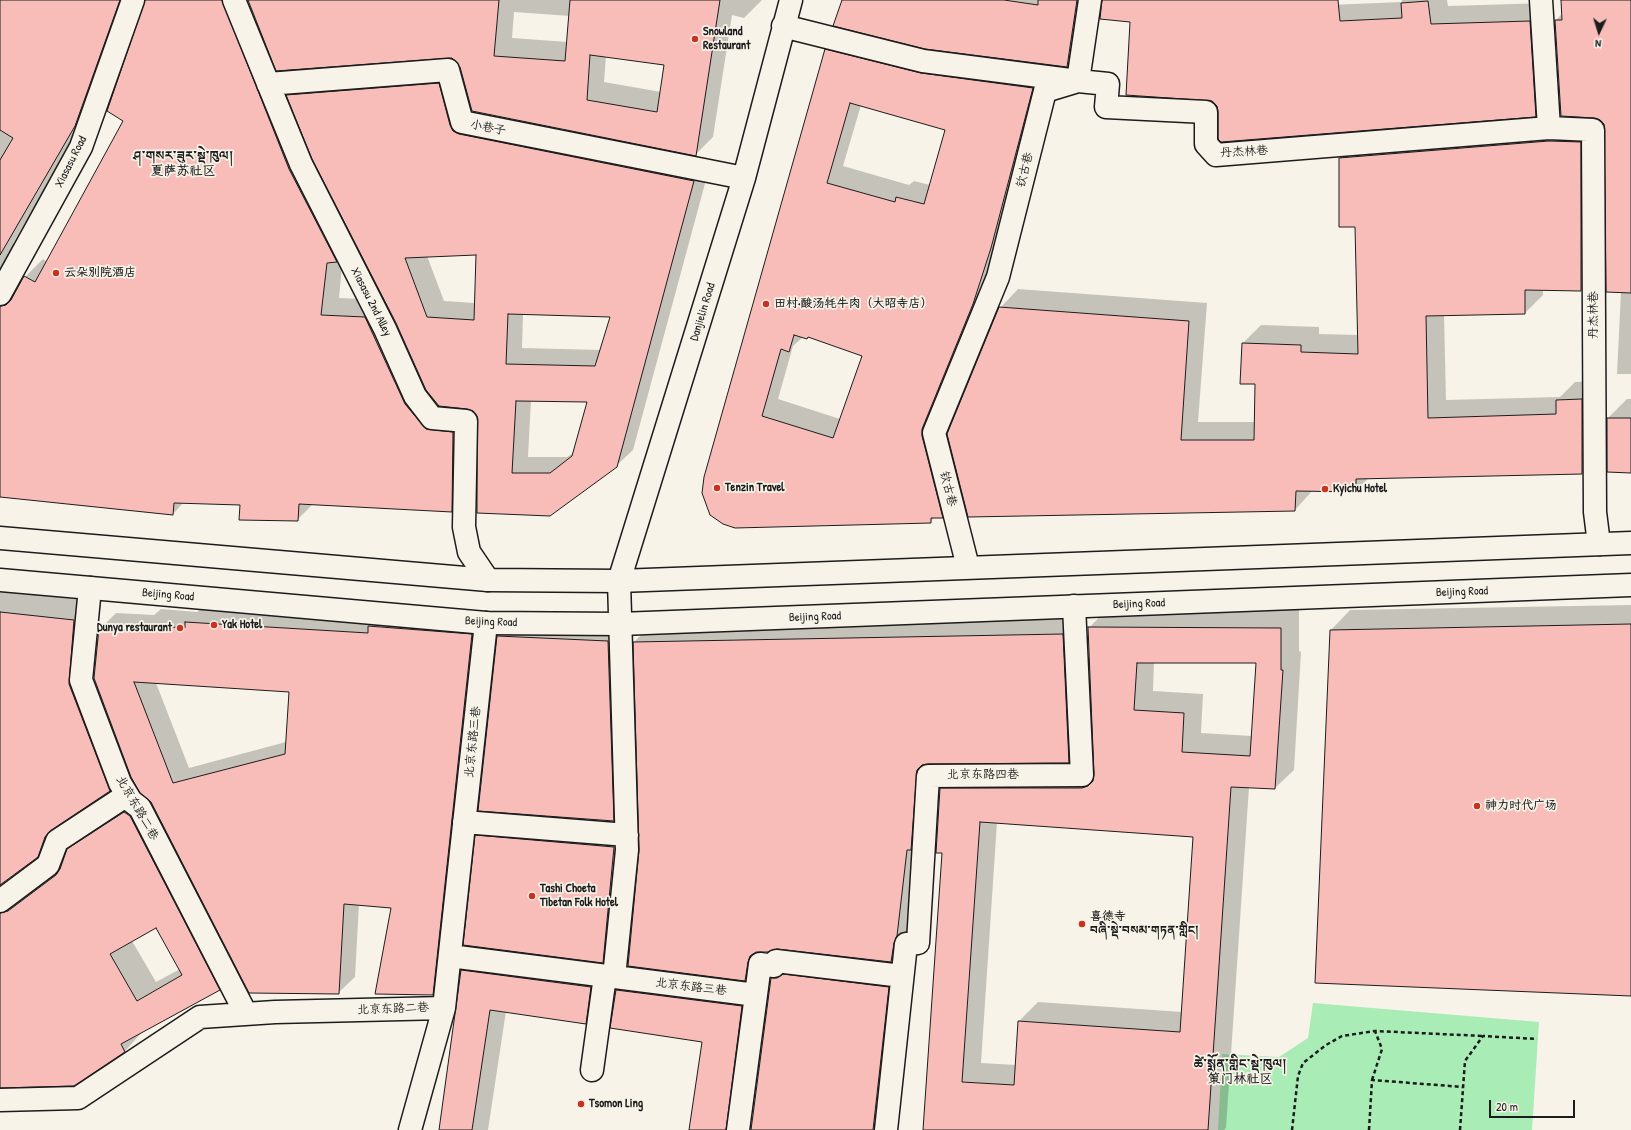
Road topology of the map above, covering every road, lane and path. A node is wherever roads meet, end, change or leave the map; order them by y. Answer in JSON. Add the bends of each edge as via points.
{"nodes":[{"id":1,"x":133,"y":0,"type":"edge"},
{"id":2,"x":234,"y":0,"type":"edge"},
{"id":3,"x":791,"y":0,"type":"edge"},
{"id":4,"x":1090,"y":0,"type":"edge"},
{"id":5,"x":1541,"y":0,"type":"edge"},
{"id":6,"x":783,"y":26,"type":"junction"},
{"id":7,"x":1078,"y":81,"type":"junction"},
{"id":8,"x":268,"y":84,"type":"junction"},
{"id":9,"x":1549,"y":128,"type":"junction"},
{"id":10,"x":744,"y":178,"type":"junction"},
{"id":11,"x":0,"y":294,"type":"edge"},
{"id":12,"x":0,"y":538,"type":"edge"},
{"id":13,"x":1631,"y":542,"type":"edge"},
{"id":14,"x":1599,"y":544,"type":"junction"},
{"id":15,"x":968,"y":568,"type":"junction"},
{"id":16,"x":0,"y":580,"type":"edge"},
{"id":17,"x":488,"y":580,"type":"junction"},
{"id":18,"x":620,"y":581,"type":"junction"},
{"id":19,"x":1631,"y":585,"type":"edge"},
{"id":20,"x":90,"y":588,"type":"junction"},
{"id":21,"x":1074,"y":606,"type":"junction"},
{"id":22,"x":486,"y":623,"type":"junction"},
{"id":23,"x":620,"y":624,"type":"junction"},
{"id":24,"x":127,"y":795,"type":"junction"},
{"id":25,"x":464,"y":822,"type":"junction"},
{"id":26,"x":627,"y":835,"type":"junction"},
{"id":27,"x":0,"y":901,"type":"edge"},
{"id":28,"x":450,"y":956,"type":"junction"},
{"id":29,"x":902,"y":976,"type":"junction"},
{"id":30,"x":610,"y":977,"type":"junction"},
{"id":31,"x":756,"y":995,"type":"junction"},
{"id":32,"x":444,"y":1008,"type":"junction"},
{"id":33,"x":246,"y":1014,"type":"junction"},
{"id":34,"x":1375,"y":1031,"type":"junction"},
{"id":35,"x":1483,"y":1036,"type":"junction"},
{"id":36,"x":1537,"y":1039,"type":"dead end"},
{"id":37,"x":592,"y":1070,"type":"dead end"},
{"id":38,"x":1372,"y":1080,"type":"junction"},
{"id":39,"x":1463,"y":1087,"type":"junction"},
{"id":40,"x":0,"y":1100,"type":"edge"},
{"id":41,"x":410,"y":1130,"type":"edge"},
{"id":42,"x":738,"y":1130,"type":"edge"},
{"id":43,"x":886,"y":1130,"type":"edge"},
{"id":44,"x":1292,"y":1130,"type":"edge"},
{"id":45,"x":1369,"y":1130,"type":"edge"},
{"id":46,"x":1460,"y":1130,"type":"edge"}],
"edges":[{"from":1,"to":11,"type":"street","name":"Xiasasu Road","via":[[81,147]]},
{"from":2,"to":8,"type":"street","name":"Xiasasu 2nd Alley"},
{"from":3,"to":6,"type":"street","name":"Danjielin Road"},
{"from":4,"to":7,"type":"street"},
{"from":5,"to":9,"type":"street"},
{"from":6,"to":7,"type":"street","via":[[923,61]]},
{"from":6,"to":10,"type":"street","name":"Danjielin Road"},
{"from":7,"to":9,"type":"street","name":"丹杰林巷","via":[[1108,84],[1106,107],[1206,112],[1206,144],[1216,155]]},
{"from":7,"to":15,"type":"street","name":"钦古巷","via":[[1045,91],[998,277],[934,433]]},
{"from":8,"to":10,"type":"street","name":"小巷子","via":[[448,70],[462,122]]},
{"from":8,"to":17,"type":"street","name":"Xiasasu 2nd Alley","via":[[300,164],[385,329],[415,396],[432,418],[466,421],[464,527],[469,552]]},
{"from":9,"to":14,"type":"street","name":"丹杰林巷","via":[[1593,130],[1595,512]]},
{"from":10,"to":18,"type":"street","name":"Danjielin Road"},
{"from":12,"to":17,"type":"street"},
{"from":13,"to":14,"type":"street"},
{"from":14,"to":15,"type":"street"},
{"from":15,"to":18,"type":"street"},
{"from":16,"to":20,"type":"street","name":"Beijing Road"},
{"from":17,"to":18,"type":"street"},
{"from":18,"to":23,"type":"street","name":"Danjielin Road"},
{"from":19,"to":21,"type":"street","name":"Beijing Road"},
{"from":20,"to":22,"type":"street","name":"Beijing Road"},
{"from":20,"to":24,"type":"street","name":"北京东路二巷","via":[[80,680]]},
{"from":21,"to":23,"type":"street","name":"Beijing Road"},
{"from":21,"to":29,"type":"street","name":"北京东路四巷","via":[[1082,774],[928,776],[918,943],[906,944]]},
{"from":22,"to":23,"type":"street","name":"Beijing Road"},
{"from":22,"to":25,"type":"street","name":"北京东路三巷"},
{"from":23,"to":26,"type":"street","name":"Danjielin Road"},
{"from":24,"to":27,"type":"street","via":[[57,841],[48,865]]},
{"from":24,"to":33,"type":"street","name":"北京东路二巷","via":[[140,808]]},
{"from":25,"to":26,"type":"street"},
{"from":25,"to":28,"type":"street","name":"北京东路三巷"},
{"from":26,"to":30,"type":"street","name":"Danjielin Road"},
{"from":28,"to":30,"type":"street","name":"北京东路三巷"},
{"from":28,"to":32,"type":"street","name":"北京东路三巷"},
{"from":29,"to":31,"type":"street","via":[[776,961],[774,966],[760,964]]},
{"from":29,"to":43,"type":"street"},
{"from":30,"to":31,"type":"street","name":"北京东路三巷"},
{"from":30,"to":37,"type":"street","name":"Danjielin Road"},
{"from":31,"to":42,"type":"street"},
{"from":32,"to":33,"type":"street","name":"北京东路二巷"},
{"from":32,"to":41,"type":"street","name":"北京东路三巷"},
{"from":33,"to":40,"type":"street","name":"北京东路二巷","via":[[200,1017],[78,1098]]},
{"from":34,"to":35,"type":"path"},
{"from":34,"to":38,"type":"path","via":[[1382,1050]]},
{"from":34,"to":44,"type":"path","via":[[1342,1036],[1303,1063],[1298,1076]]},
{"from":35,"to":36,"type":"path"},
{"from":35,"to":39,"type":"path","via":[[1465,1061]]},
{"from":38,"to":39,"type":"path"},
{"from":38,"to":45,"type":"path"},
{"from":39,"to":46,"type":"path"}]}
